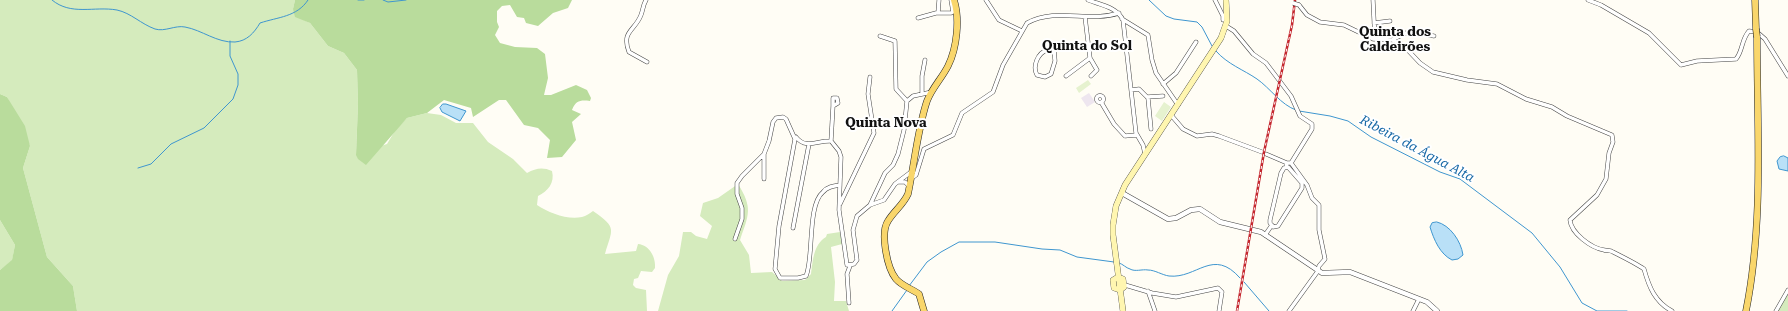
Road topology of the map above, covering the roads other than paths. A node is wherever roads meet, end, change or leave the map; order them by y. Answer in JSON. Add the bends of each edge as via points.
{"nodes":[{"id":1,"x":646,"y":0,"type":"edge"},
{"id":2,"x":939,"y":0,"type":"edge"},
{"id":3,"x":951,"y":0,"type":"edge"},
{"id":4,"x":954,"y":0,"type":"edge"},
{"id":5,"x":986,"y":0,"type":"edge"},
{"id":6,"x":1088,"y":0,"type":"edge"},
{"id":7,"x":1215,"y":0,"type":"edge"},
{"id":8,"x":1226,"y":0,"type":"edge"},
{"id":9,"x":1372,"y":0,"type":"edge"},
{"id":10,"x":1588,"y":0,"type":"edge"},
{"id":11,"x":1756,"y":0,"type":"edge"},
{"id":12,"x":1291,"y":2,"type":"edge"},
{"id":13,"x":938,"y":13,"type":"junction"},
{"id":14,"x":1119,"y":13,"type":"junction"},
{"id":15,"x":1085,"y":17,"type":"junction"},
{"id":16,"x":918,"y":18,"type":"dead end"},
{"id":17,"x":1122,"y":19,"type":"junction"},
{"id":18,"x":1390,"y":21,"type":"dead end"},
{"id":19,"x":1224,"y":23,"type":"junction"},
{"id":20,"x":1374,"y":23,"type":"junction"},
{"id":21,"x":1022,"y":31,"type":"junction"},
{"id":22,"x":880,"y":36,"type":"dead end"},
{"id":23,"x":1434,"y":36,"type":"dead end"},
{"id":24,"x":1376,"y":40,"type":"junction"},
{"id":25,"x":1392,"y":40,"type":"junction"},
{"id":26,"x":1196,"y":42,"type":"dead end"},
{"id":27,"x":1088,"y":44,"type":"junction"},
{"id":28,"x":1054,"y":49,"type":"junction"},
{"id":29,"x":1090,"y":58,"type":"junction"},
{"id":30,"x":925,"y":60,"type":"dead end"},
{"id":31,"x":647,"y":62,"type":"dead end"},
{"id":32,"x":1066,"y":76,"type":"dead end"},
{"id":33,"x":1091,"y":76,"type":"dead end"},
{"id":34,"x":1788,"y":76,"type":"edge"},
{"id":35,"x":870,"y":77,"type":"dead end"},
{"id":36,"x":1163,"y":84,"type":"junction"},
{"id":37,"x":1131,"y":90,"type":"junction"},
{"id":38,"x":932,"y":92,"type":"junction"},
{"id":39,"x":922,"y":93,"type":"junction"},
{"id":40,"x":1163,"y":96,"type":"dead end"},
{"id":41,"x":1147,"y":97,"type":"junction"},
{"id":42,"x":907,"y":101,"type":"junction"},
{"id":43,"x":1102,"y":102,"type":"dead end"},
{"id":44,"x":1178,"y":105,"type":"junction"},
{"id":45,"x":833,"y":106,"type":"dead end"},
{"id":46,"x":1171,"y":115,"type":"junction"},
{"id":47,"x":1150,"y":129,"type":"dead end"},
{"id":48,"x":1136,"y":135,"type":"junction"},
{"id":49,"x":795,"y":136,"type":"junction"},
{"id":50,"x":831,"y":141,"type":"junction"},
{"id":51,"x":809,"y":144,"type":"junction"},
{"id":52,"x":1145,"y":145,"type":"junction"},
{"id":53,"x":764,"y":154,"type":"junction"},
{"id":54,"x":1288,"y":164,"type":"junction"},
{"id":55,"x":913,"y":169,"type":"junction"},
{"id":56,"x":903,"y":177,"type":"junction"},
{"id":57,"x":764,"y":179,"type":"dead end"},
{"id":58,"x":910,"y":181,"type":"junction"},
{"id":59,"x":895,"y":184,"type":"junction"},
{"id":60,"x":840,"y":185,"type":"junction"},
{"id":61,"x":1125,"y":185,"type":"junction"},
{"id":62,"x":1122,"y":193,"type":"junction"},
{"id":63,"x":1129,"y":196,"type":"junction"},
{"id":64,"x":1118,"y":202,"type":"junction"},
{"id":65,"x":870,"y":205,"type":"junction"},
{"id":66,"x":839,"y":207,"type":"junction"},
{"id":67,"x":1272,"y":225,"type":"junction"},
{"id":68,"x":793,"y":228,"type":"dead end"},
{"id":69,"x":1265,"y":235,"type":"junction"},
{"id":70,"x":735,"y":239,"type":"dead end"},
{"id":71,"x":850,"y":266,"type":"junction"},
{"id":72,"x":1318,"y":271,"type":"junction"},
{"id":73,"x":1118,"y":277,"type":"junction"},
{"id":74,"x":1125,"y":285,"type":"junction"},
{"id":75,"x":1120,"y":290,"type":"junction"},
{"id":76,"x":1788,"y":290,"type":"edge"},
{"id":77,"x":1148,"y":292,"type":"junction"},
{"id":78,"x":1158,"y":294,"type":"junction"},
{"id":79,"x":1419,"y":299,"type":"junction"},
{"id":80,"x":1151,"y":302,"type":"junction"},
{"id":81,"x":849,"y":304,"type":"dead end"},
{"id":82,"x":924,"y":311,"type":"edge"},
{"id":83,"x":1122,"y":311,"type":"edge"},
{"id":84,"x":1155,"y":311,"type":"edge"},
{"id":85,"x":1219,"y":311,"type":"edge"},
{"id":86,"x":1289,"y":311,"type":"edge"},
{"id":87,"x":1413,"y":311,"type":"edge"},
{"id":88,"x":1437,"y":311,"type":"edge"},
{"id":89,"x":1672,"y":311,"type":"edge"},
{"id":90,"x":1746,"y":311,"type":"edge"},
{"id":91,"x":1776,"y":311,"type":"edge"}],
"edges":[{"from":1,"to":31,"type":"street","via":[[641,16],[627,33],[626,39],[629,52]]},
{"from":2,"to":13,"type":"street"},
{"from":3,"to":13,"type":"street","via":[[953,12]]},
{"from":4,"to":38,"type":"main road","via":[[957,12],[954,49],[948,67]]},
{"from":5,"to":21,"type":"street","via":[[999,20]]},
{"from":6,"to":14,"type":"street"},
{"from":7,"to":19,"type":"street"},
{"from":8,"to":19,"type":"main road"},
{"from":9,"to":20,"type":"street"},
{"from":10,"to":34,"type":"street","via":[[1649,32],[1681,65],[1697,61],[1736,59],[1744,36],[1749,31],[1757,32],[1765,39]]},
{"from":11,"to":90,"type":"main road","bridge":true,"via":[[1757,235],[1754,271]]},
{"from":12,"to":24,"type":"street","bridge":true,"via":[[1299,5],[1307,15],[1320,22],[1344,25]]},
{"from":13,"to":16,"type":"street"},
{"from":14,"to":15,"type":"street"},
{"from":14,"to":17,"type":"street"},
{"from":15,"to":21,"type":"street","via":[[1059,14],[1047,16],[1027,23]]},
{"from":15,"to":27,"type":"street"},
{"from":17,"to":36,"type":"street","via":[[1148,36],[1156,73]]},
{"from":17,"to":37,"type":"street"},
{"from":18,"to":20,"type":"street"},
{"from":19,"to":44,"type":"main road","via":[[1216,47]]},
{"from":19,"to":54,"type":"street","via":[[1238,34],[1253,54],[1266,63],[1291,96],[1300,116],[1312,124],[1312,129]]},
{"from":20,"to":24,"type":"street"},
{"from":21,"to":58,"type":"street","via":[[1003,65],[993,92],[962,113],[953,135],[924,149],[916,175]]},
{"from":22,"to":42,"type":"street","via":[[895,41],[896,89]]},
{"from":23,"to":25,"type":"street","via":[[1408,32]]},
{"from":24,"to":25,"type":"street"},
{"from":25,"to":89,"type":"street","via":[[1402,44],[1420,63],[1433,72],[1497,84],[1612,135],[1606,179],[1597,195],[1570,220],[1570,224],[1578,236],[1644,269],[1647,282],[1660,304]]},
{"from":26,"to":36,"type":"street","via":[[1176,73]]},
{"from":27,"to":28,"type":"street"},
{"from":27,"to":29,"type":"street"},
{"from":28,"to":28,"type":"street","via":[[1039,55],[1035,71],[1037,75],[1045,77],[1051,74],[1055,61]]},
{"from":29,"to":32,"type":"street"},
{"from":29,"to":33,"type":"street","via":[[1097,70]]},
{"from":30,"to":39,"type":"street"},
{"from":35,"to":66,"type":"street","via":[[868,94],[874,133]]},
{"from":36,"to":44,"type":"street"},
{"from":37,"to":41,"type":"street","via":[[1139,89]]},
{"from":37,"to":48,"type":"street"},
{"from":38,"to":39,"type":"street"},
{"from":38,"to":55,"type":"main road","via":[[926,105]]},
{"from":39,"to":42,"type":"street","via":[[908,98]]},
{"from":40,"to":41,"type":"street"},
{"from":41,"to":47,"type":"street"},
{"from":42,"to":65,"type":"street","via":[[898,154],[893,165],[885,173]]},
{"from":43,"to":48,"type":"street","via":[[1114,124],[1125,136]]},
{"from":44,"to":46,"type":"main road"},
{"from":45,"to":50,"type":"street"},
{"from":46,"to":52,"type":"main road","via":[[1153,142]]},
{"from":46,"to":54,"type":"street","via":[[1183,129],[1197,136],[1219,136]]},
{"from":48,"to":52,"type":"street"},
{"from":49,"to":51,"type":"street","via":[[799,141]]},
{"from":49,"to":53,"type":"street","via":[[786,119],[776,118]]},
{"from":49,"to":60,"type":"street","via":[[779,226],[775,269],[780,278],[806,276],[813,220],[820,195],[831,187]]},
{"from":50,"to":51,"type":"street"},
{"from":50,"to":60,"type":"street","via":[[841,157]]},
{"from":51,"to":68,"type":"street"},
{"from":52,"to":61,"type":"main road","via":[[1145,155]]},
{"from":53,"to":57,"type":"street"},
{"from":53,"to":70,"type":"street","via":[[737,183],[742,220]]},
{"from":54,"to":67,"type":"street","via":[[1281,173],[1270,220]]},
{"from":54,"to":67,"type":"street","via":[[1302,183],[1302,188],[1278,226]]},
{"from":54,"to":72,"type":"street","via":[[1307,185],[1312,198],[1319,205],[1319,230],[1325,256]]},
{"from":55,"to":56,"type":"street"},
{"from":55,"to":58,"type":"main road"},
{"from":56,"to":58,"type":"street"},
{"from":56,"to":59,"type":"street"},
{"from":58,"to":59,"type":"street"},
{"from":58,"to":82,"type":"main road","via":[[904,203],[888,220],[884,241],[893,274],[900,283],[920,295]]},
{"from":59,"to":65,"type":"street","via":[[884,200]]},
{"from":60,"to":66,"type":"street"},
{"from":61,"to":62,"type":"main road"},
{"from":61,"to":63,"type":"street"},
{"from":62,"to":63,"type":"street"},
{"from":62,"to":64,"type":"main road"},
{"from":63,"to":64,"type":"street"},
{"from":63,"to":69,"type":"street","via":[[1168,219],[1200,209],[1220,222]]},
{"from":64,"to":73,"type":"main road","via":[[1113,225]]},
{"from":65,"to":71,"type":"street","via":[[860,212],[854,224],[853,235],[858,257]]},
{"from":66,"to":71,"type":"street","via":[[846,262]]},
{"from":67,"to":69,"type":"street"},
{"from":69,"to":72,"type":"street"},
{"from":71,"to":81,"type":"street","via":[[847,274]]},
{"from":72,"to":79,"type":"street","via":[[1329,274],[1350,272]]},
{"from":72,"to":86,"type":"street"},
{"from":73,"to":74,"type":"main road","via":[[1123,279]]},
{"from":73,"to":75,"type":"main road","via":[[1112,284]]},
{"from":74,"to":75,"type":"main road"},
{"from":74,"to":77,"type":"street"},
{"from":75,"to":83,"type":"main road"},
{"from":76,"to":91,"type":"street"},
{"from":77,"to":78,"type":"street"},
{"from":77,"to":80,"type":"street"},
{"from":78,"to":80,"type":"street","via":[[1152,297]]},
{"from":78,"to":85,"type":"street","via":[[1180,296],[1218,288],[1222,292]]},
{"from":79,"to":87,"type":"street"},
{"from":79,"to":88,"type":"street"},
{"from":80,"to":84,"type":"street"}]}
